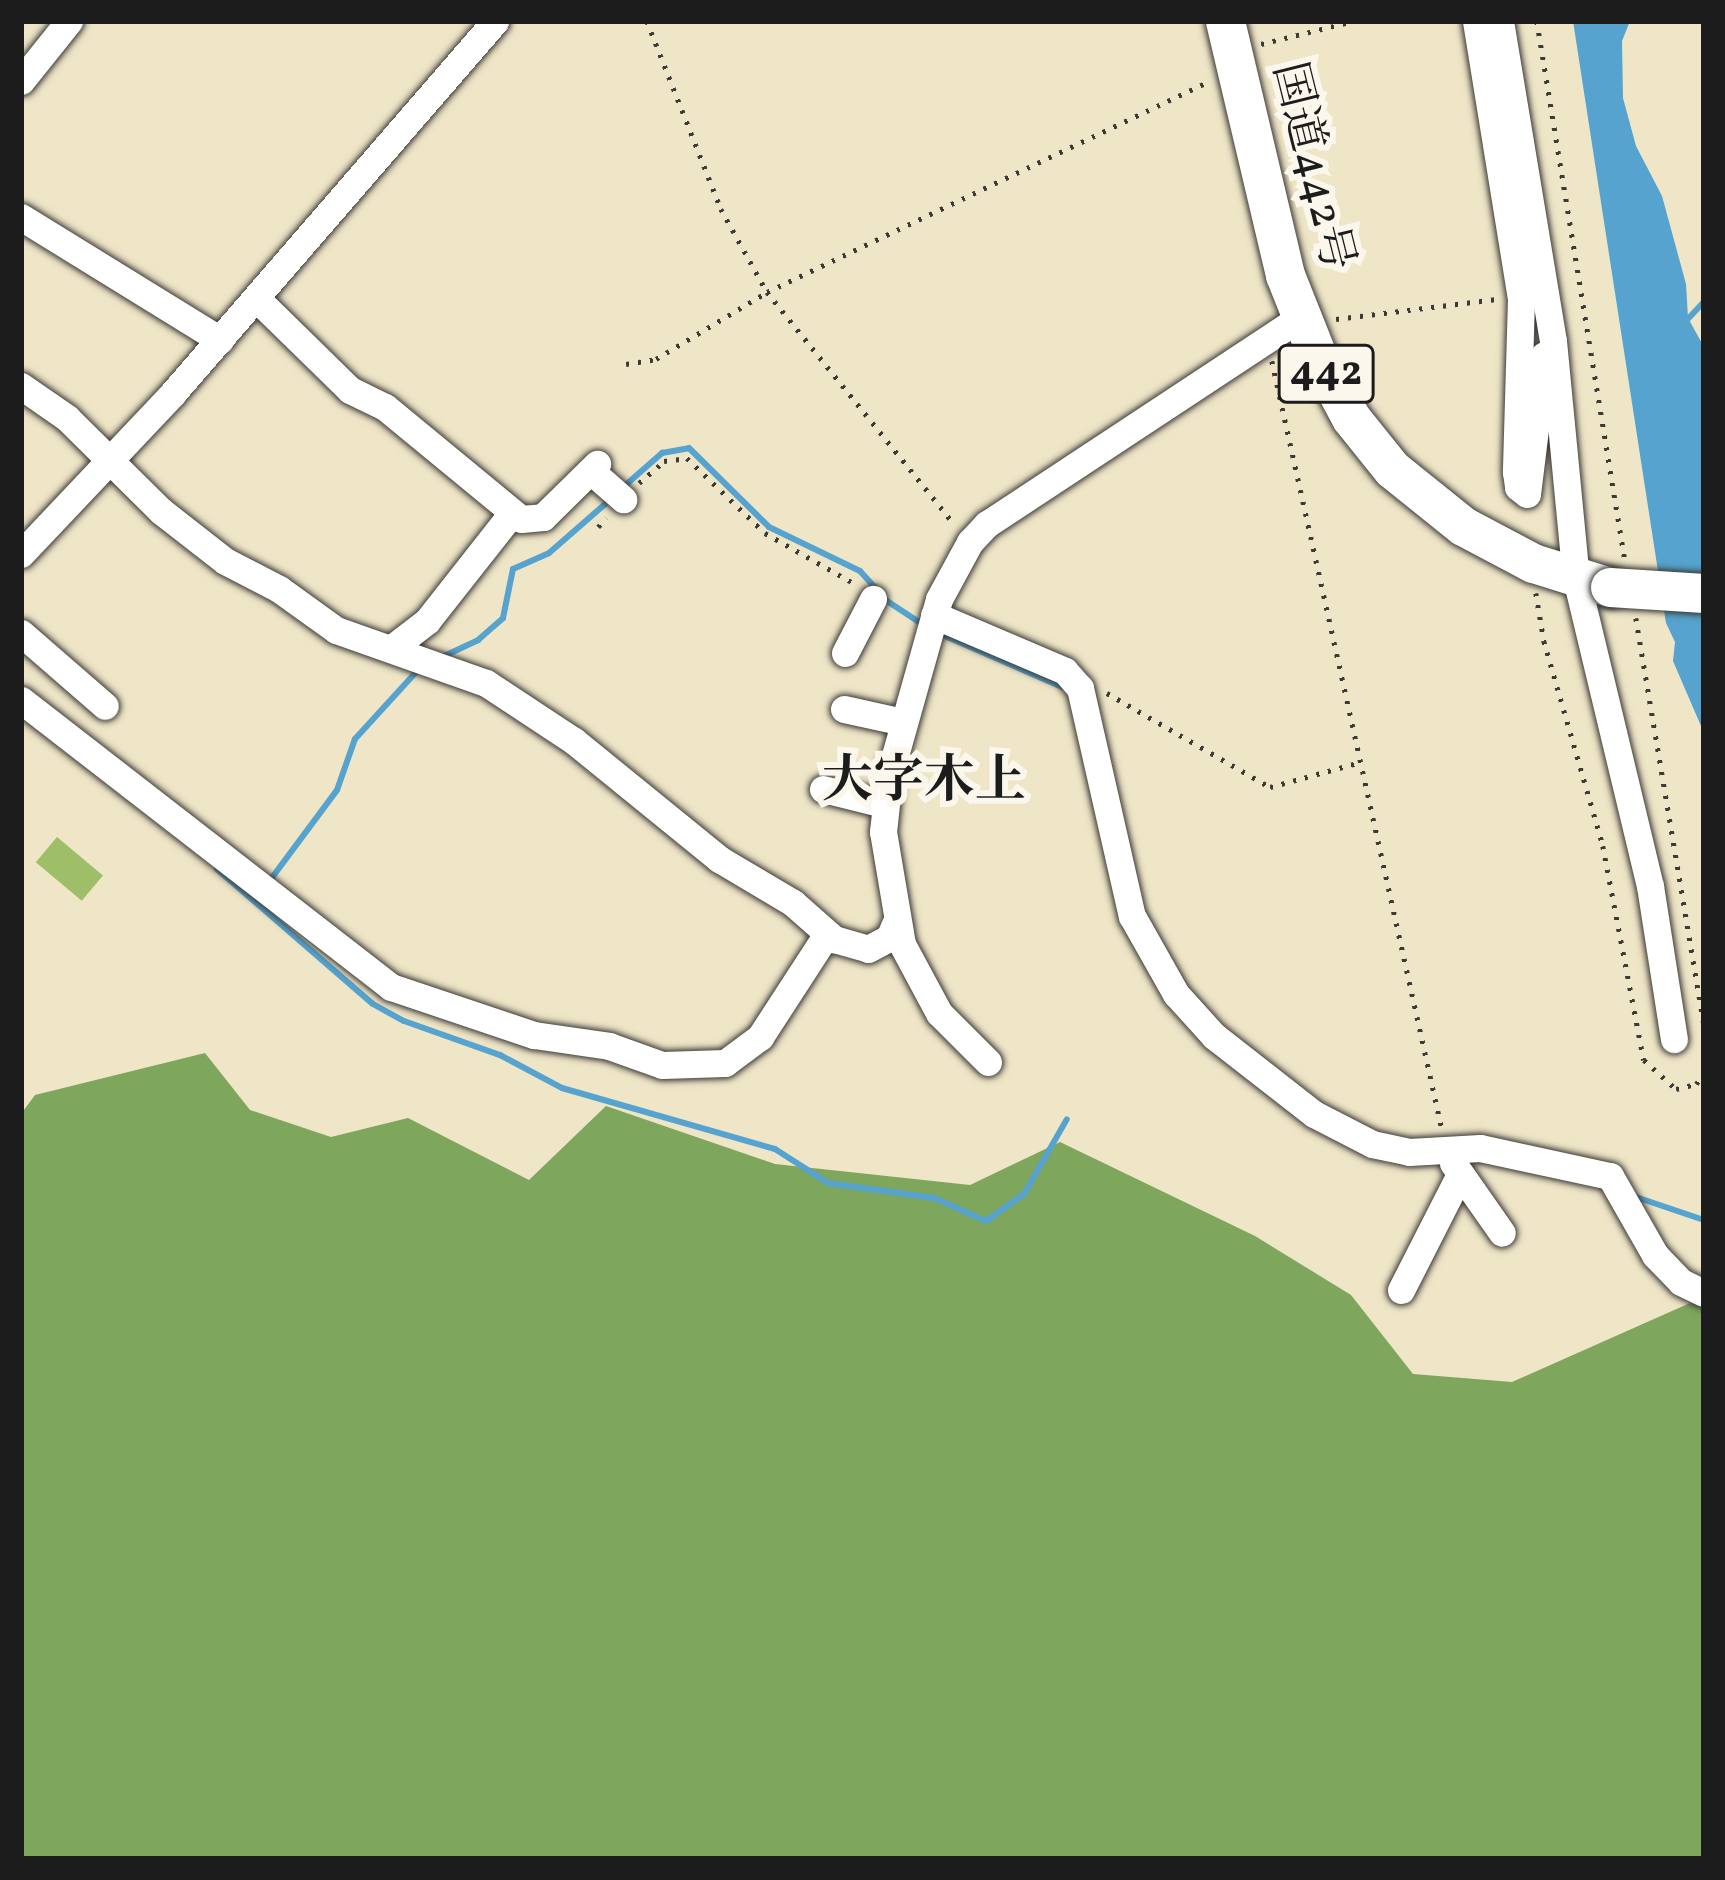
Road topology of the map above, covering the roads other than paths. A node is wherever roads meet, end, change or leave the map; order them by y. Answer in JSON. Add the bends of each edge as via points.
{"nodes":[{"id":1,"x":69,"y":21,"type":"edge"},
{"id":2,"x":1225,"y":21,"type":"edge"},
{"id":3,"x":1476,"y":21,"type":"edge"},
{"id":4,"x":1500,"y":21,"type":"edge"},
{"id":5,"x":490,"y":22,"type":"edge"},
{"id":6,"x":21,"y":81,"type":"edge"},
{"id":7,"x":21,"y":218,"type":"edge"},
{"id":8,"x":256,"y":298,"type":"junction"},
{"id":9,"x":1298,"y":322,"type":"junction"},
{"id":10,"x":220,"y":340,"type":"junction"},
{"id":11,"x":1553,"y":341,"type":"junction"},
{"id":12,"x":21,"y":386,"type":"edge"},
{"id":13,"x":109,"y":459,"type":"junction"},
{"id":14,"x":622,"y":499,"type":"road end"},
{"id":15,"x":512,"y":514,"type":"junction"},
{"id":16,"x":21,"y":554,"type":"edge"},
{"id":17,"x":1611,"y":584,"type":"junction"},
{"id":18,"x":1704,"y":593,"type":"edge"},
{"id":19,"x":873,"y":598,"type":"road end"},
{"id":20,"x":934,"y":615,"type":"junction"},
{"id":21,"x":24,"y":642,"type":"edge"},
{"id":22,"x":392,"y":648,"type":"junction"},
{"id":23,"x":845,"y":653,"type":"dead end"},
{"id":24,"x":21,"y":700,"type":"edge"},
{"id":25,"x":105,"y":706,"type":"dead end"},
{"id":26,"x":844,"y":709,"type":"dead end"},
{"id":27,"x":903,"y":722,"type":"junction"},
{"id":28,"x":823,"y":789,"type":"dead end"},
{"id":29,"x":884,"y":804,"type":"junction"},
{"id":30,"x":895,"y":924,"type":"junction"},
{"id":31,"x":827,"y":934,"type":"junction"},
{"id":32,"x":1674,"y":1039,"type":"dead end"},
{"id":33,"x":988,"y":1062,"type":"dead end"},
{"id":34,"x":1446,"y":1150,"type":"junction"},
{"id":35,"x":1459,"y":1176,"type":"junction"},
{"id":36,"x":1502,"y":1233,"type":"dead end"},
{"id":37,"x":1401,"y":1290,"type":"dead end"},
{"id":38,"x":1704,"y":1293,"type":"edge"}],
"edges":[{"from":1,"to":6,"type":"street"},
{"from":2,"to":9,"type":"highway","name":"国道442号","number":"442"},
{"from":3,"to":11,"type":"street","via":[[1521,296],[1522,493],[1529,490],[1540,372]]},
{"from":4,"to":11,"type":"street"},
{"from":5,"to":8,"type":"street"},
{"from":7,"to":10,"type":"street"},
{"from":8,"to":10,"type":"street"},
{"from":8,"to":15,"type":"street","via":[[350,390],[385,407]]},
{"from":9,"to":17,"type":"highway","name":"国道442号","number":"442","via":[[1332,387],[1392,469],[1491,544]]},
{"from":9,"to":20,"type":"street","via":[[987,524]]},
{"from":10,"to":13,"type":"street"},
{"from":11,"to":17,"type":"street"},
{"from":12,"to":13,"type":"street"},
{"from":13,"to":16,"type":"street"},
{"from":13,"to":22,"type":"street","via":[[160,512],[225,561],[336,629]]},
{"from":14,"to":15,"type":"street","via":[[594,467],[543,517]]},
{"from":15,"to":22,"type":"street","via":[[427,621]]},
{"from":17,"to":18,"type":"highway","name":"国道442号","number":"442","bridge":true},
{"from":17,"to":32,"type":"street"},
{"from":19,"to":23,"type":"street"},
{"from":20,"to":27,"type":"street"},
{"from":20,"to":34,"type":"street","via":[[1065,671],[1086,707],[1132,916],[1176,994],[1214,1036],[1314,1114],[1390,1149]]},
{"from":21,"to":25,"type":"street"},
{"from":22,"to":31,"type":"street","via":[[476,678],[554,726]]},
{"from":24,"to":31,"type":"street","via":[[391,987],[534,1036],[609,1046],[662,1065],[724,1064],[760,1037]]},
{"from":26,"to":27,"type":"street"},
{"from":27,"to":29,"type":"street"},
{"from":28,"to":29,"type":"street"},
{"from":29,"to":30,"type":"street"},
{"from":30,"to":31,"type":"street","via":[[887,940],[862,950]]},
{"from":30,"to":33,"type":"street","via":[[938,1013]]},
{"from":34,"to":35,"type":"street"},
{"from":34,"to":38,"type":"street","via":[[1480,1148],[1610,1176],[1655,1255]]},
{"from":35,"to":36,"type":"street"},
{"from":35,"to":37,"type":"street"}]}
